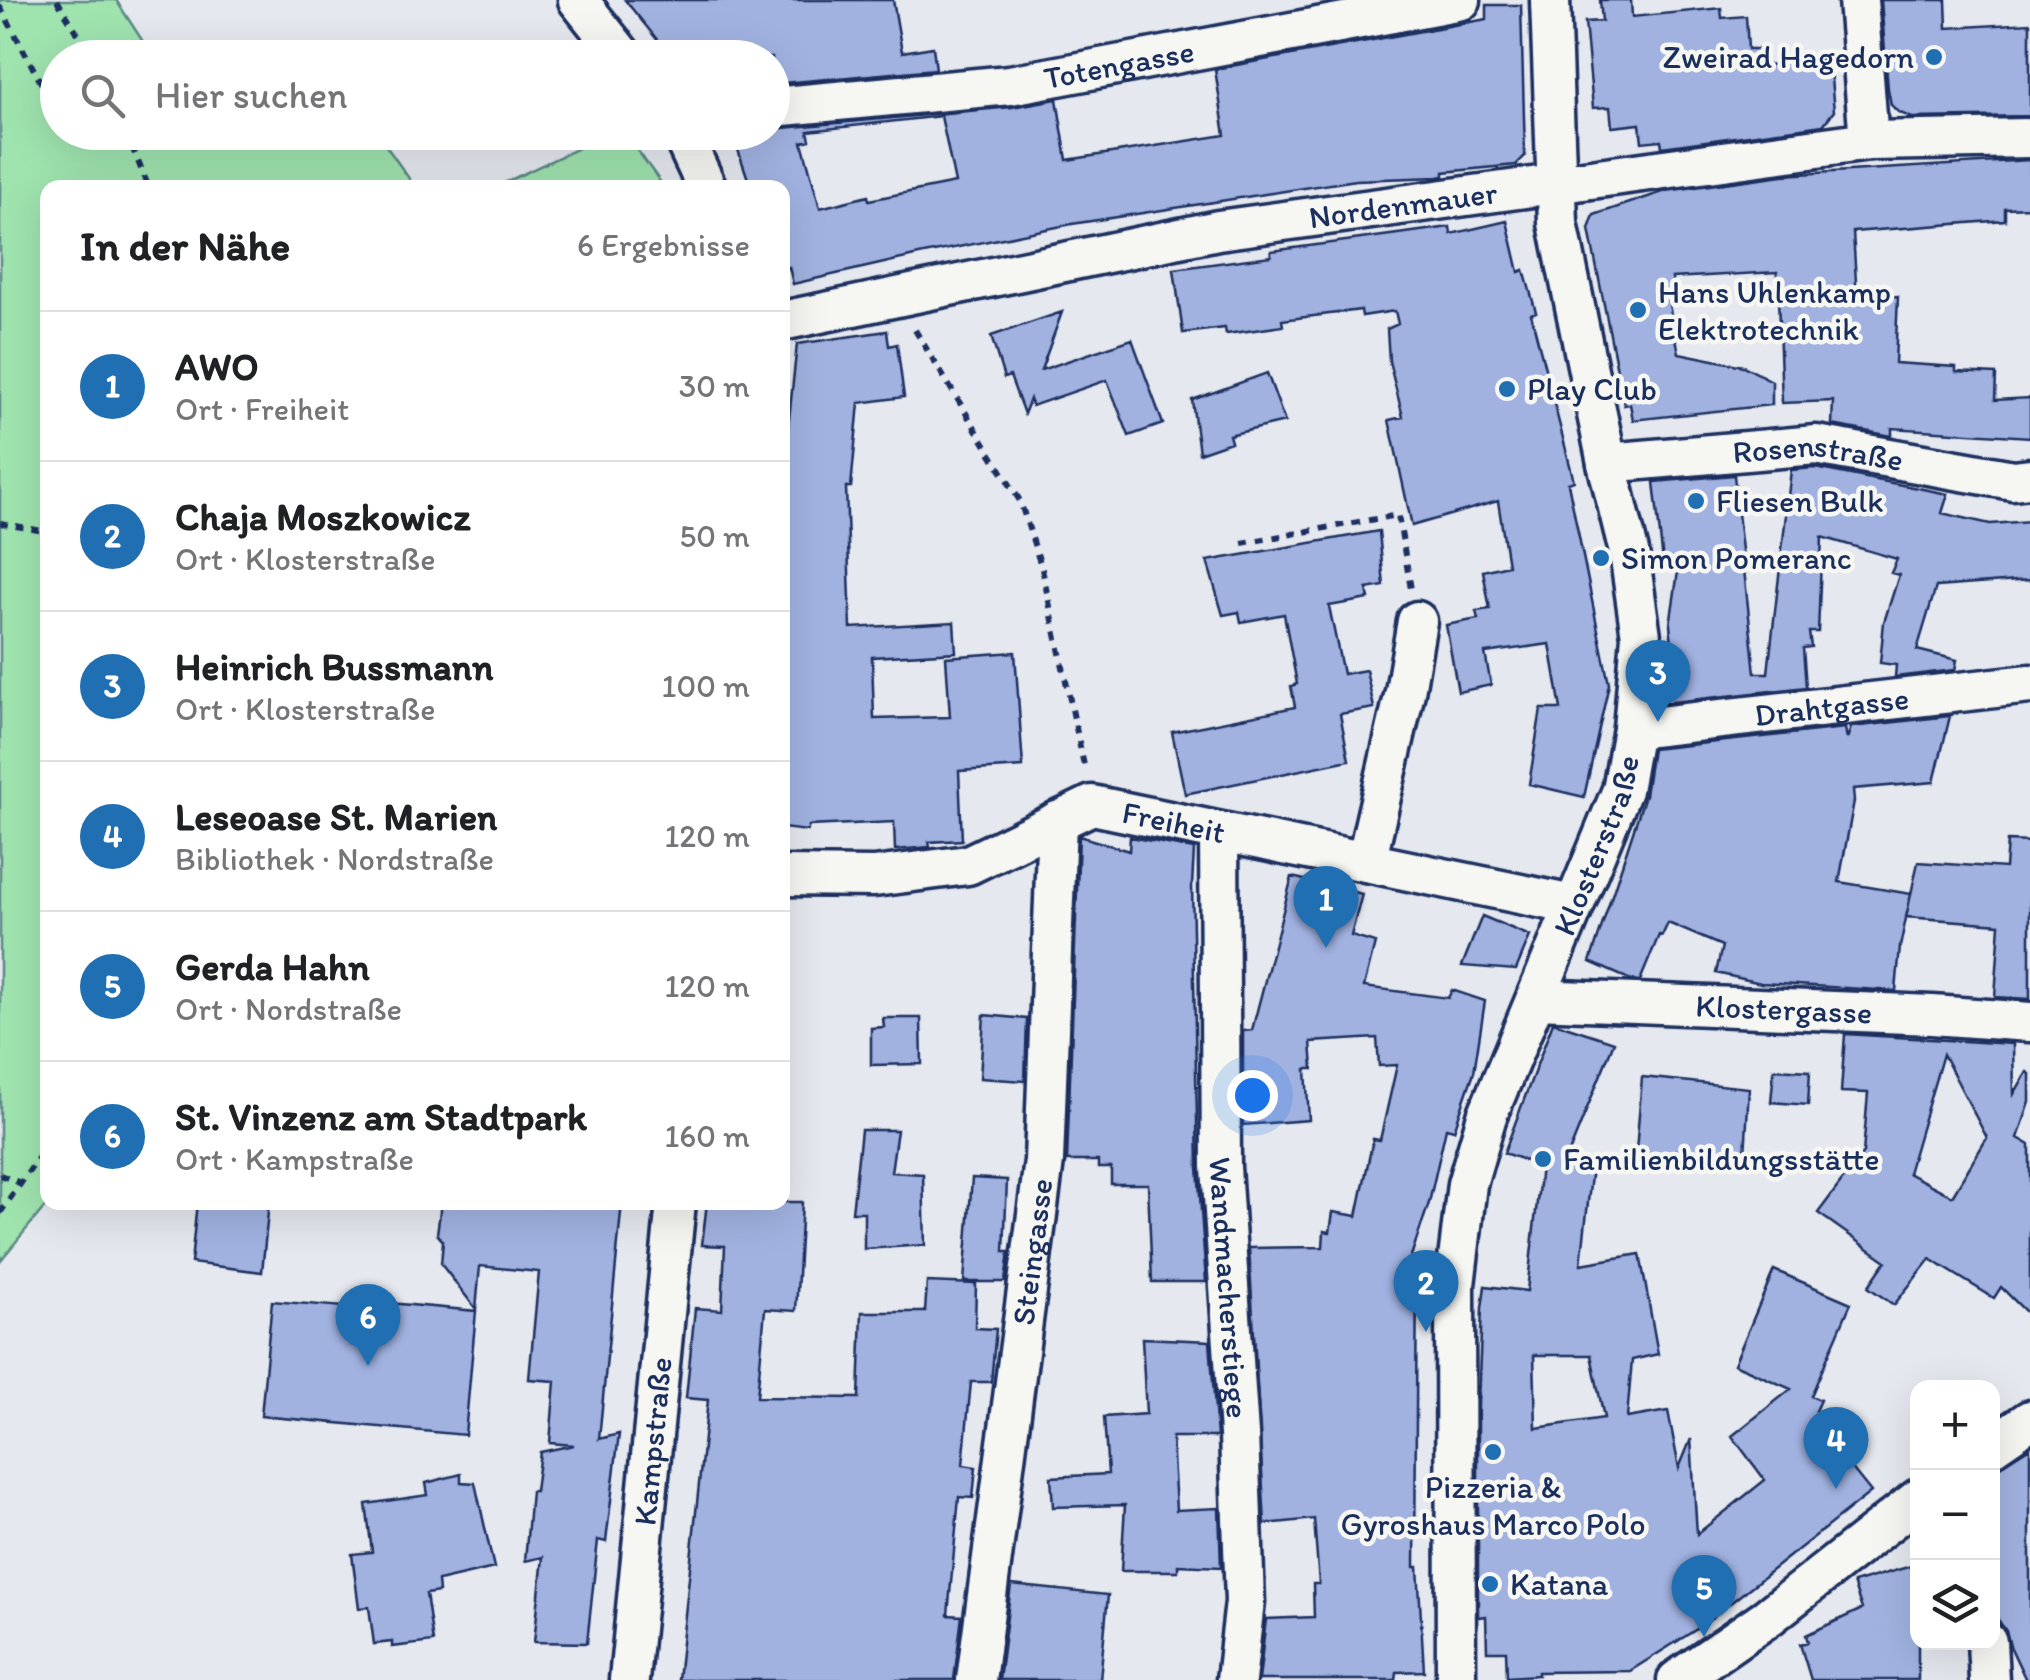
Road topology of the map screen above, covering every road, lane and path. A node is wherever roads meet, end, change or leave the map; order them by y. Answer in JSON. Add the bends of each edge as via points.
{"nodes":[{"id":1,"x":57,"y":0,"type":"edge"},
{"id":2,"x":578,"y":0,"type":"edge"},
{"id":3,"x":1461,"y":0,"type":"edge"},
{"id":4,"x":1550,"y":0,"type":"edge"},
{"id":5,"x":1858,"y":0,"type":"edge"},
{"id":6,"x":0,"y":6,"type":"edge"},
{"id":7,"x":81,"y":40,"type":"edge"},
{"id":8,"x":610,"y":40,"type":"edge"},
{"id":9,"x":40,"y":81,"type":"edge"},
{"id":10,"x":790,"y":105,"type":"edge"},
{"id":11,"x":2030,"y":138,"type":"edge"},
{"id":12,"x":1868,"y":141,"type":"junction"},
{"id":13,"x":134,"y":150,"type":"edge"},
{"id":14,"x":689,"y":150,"type":"edge"},
{"id":15,"x":147,"y":180,"type":"edge"},
{"id":16,"x":703,"y":180,"type":"edge"},
{"id":17,"x":1557,"y":184,"type":"junction"},
{"id":18,"x":896,"y":298,"type":"junction"},
{"id":19,"x":790,"y":319,"type":"edge"},
{"id":20,"x":1606,"y":463,"type":"junction"},
{"id":21,"x":2030,"y":478,"type":"edge"},
{"id":22,"x":0,"y":524,"type":"edge"},
{"id":23,"x":40,"y":531,"type":"edge"},
{"id":24,"x":1242,"y":543,"type":"dead end"},
{"id":25,"x":1417,"y":621,"type":"joint"},
{"id":26,"x":2030,"y":684,"type":"edge"},
{"id":27,"x":1633,"y":729,"type":"junction"},
{"id":28,"x":1092,"y":805,"type":"junction"},
{"id":29,"x":1057,"y":821,"type":"junction"},
{"id":30,"x":1219,"y":833,"type":"junction"},
{"id":31,"x":1366,"y":862,"type":"junction"},
{"id":32,"x":790,"y":876,"type":"edge"},
{"id":33,"x":1573,"y":904,"type":"junction"},
{"id":34,"x":1536,"y":999,"type":"junction"},
{"id":35,"x":2030,"y":1022,"type":"edge"},
{"id":36,"x":40,"y":1156,"type":"edge"},
{"id":37,"x":0,"y":1175,"type":"edge"},
{"id":38,"x":21,"y":1183,"type":"junction"},
{"id":39,"x":675,"y":1210,"type":"edge"},
{"id":40,"x":0,"y":1213,"type":"edge"},
{"id":41,"x":2030,"y":1420,"type":"edge"},
{"id":42,"x":2000,"y":1441,"type":"edge"},
{"id":43,"x":1910,"y":1504,"type":"edge"},
{"id":44,"x":1987,"y":1650,"type":"edge"},
{"id":45,"x":1457,"y":1678,"type":"edge"},
{"id":46,"x":629,"y":1680,"type":"edge"},
{"id":47,"x":976,"y":1680,"type":"edge"},
{"id":48,"x":1236,"y":1680,"type":"edge"},
{"id":49,"x":1677,"y":1680,"type":"edge"},
{"id":50,"x":1989,"y":1680,"type":"edge"}],
"edges":[{"from":1,"to":7,"type":"path"},
{"from":2,"to":8,"type":"street"},
{"from":3,"to":10,"type":"street","name":"Totengasse","via":[[1010,85]]},
{"from":4,"to":17,"type":"street","name":"Klosterstraße"},
{"from":5,"to":12,"type":"street"},
{"from":6,"to":9,"type":"path"},
{"from":11,"to":12,"type":"street","name":"Nordenmauer"},
{"from":12,"to":17,"type":"street","name":"Nordenmauer"},
{"from":13,"to":15,"type":"path"},
{"from":14,"to":16,"type":"street"},
{"from":17,"to":18,"type":"street","name":"Nordenmauer","via":[[1218,230]]},
{"from":17,"to":20,"type":"street","name":"Klosterstraße","via":[[1558,223]]},
{"from":18,"to":19,"type":"street","name":"Nordenmauer"},
{"from":18,"to":28,"type":"path","via":[[1020,501],[1042,570]]},
{"from":20,"to":21,"type":"street","name":"Rosenstraße","via":[[1816,445]]},
{"from":20,"to":27,"type":"street","name":"Klosterstraße","via":[[1641,636]]},
{"from":22,"to":23,"type":"path"},
{"from":24,"to":25,"type":"path","via":[[1398,515]]},
{"from":25,"to":31,"type":"street"},
{"from":26,"to":27,"type":"street","name":"Drahtgasse"},
{"from":27,"to":33,"type":"street","name":"Klosterstraße","via":[[1622,790]]},
{"from":28,"to":29,"type":"street","name":"Freiheit"},
{"from":28,"to":30,"type":"street","name":"Freiheit"},
{"from":29,"to":32,"type":"street","name":"Freiheit","via":[[968,865],[874,876]]},
{"from":29,"to":47,"type":"street","name":"Steingasse","via":[[1044,1162]]},
{"from":30,"to":31,"type":"street","name":"Freiheit"},
{"from":30,"to":48,"type":"street","name":"Wandmacherstiege","via":[[1222,1167],[1245,1602]]},
{"from":31,"to":33,"type":"street","name":"Freiheit"},
{"from":33,"to":34,"type":"street","name":"Klosterstraße"},
{"from":34,"to":35,"type":"street","name":"Klostergasse"},
{"from":34,"to":45,"type":"street","name":"Klosterstraße","via":[[1487,1116],[1466,1184],[1460,1234]]},
{"from":36,"to":38,"type":"path"},
{"from":37,"to":38,"type":"path"},
{"from":38,"to":40,"type":"path"},
{"from":39,"to":46,"type":"street","name":"Kampstraße"},
{"from":41,"to":42,"type":"street"},
{"from":43,"to":49,"type":"street"},
{"from":44,"to":50,"type":"street"}]}
